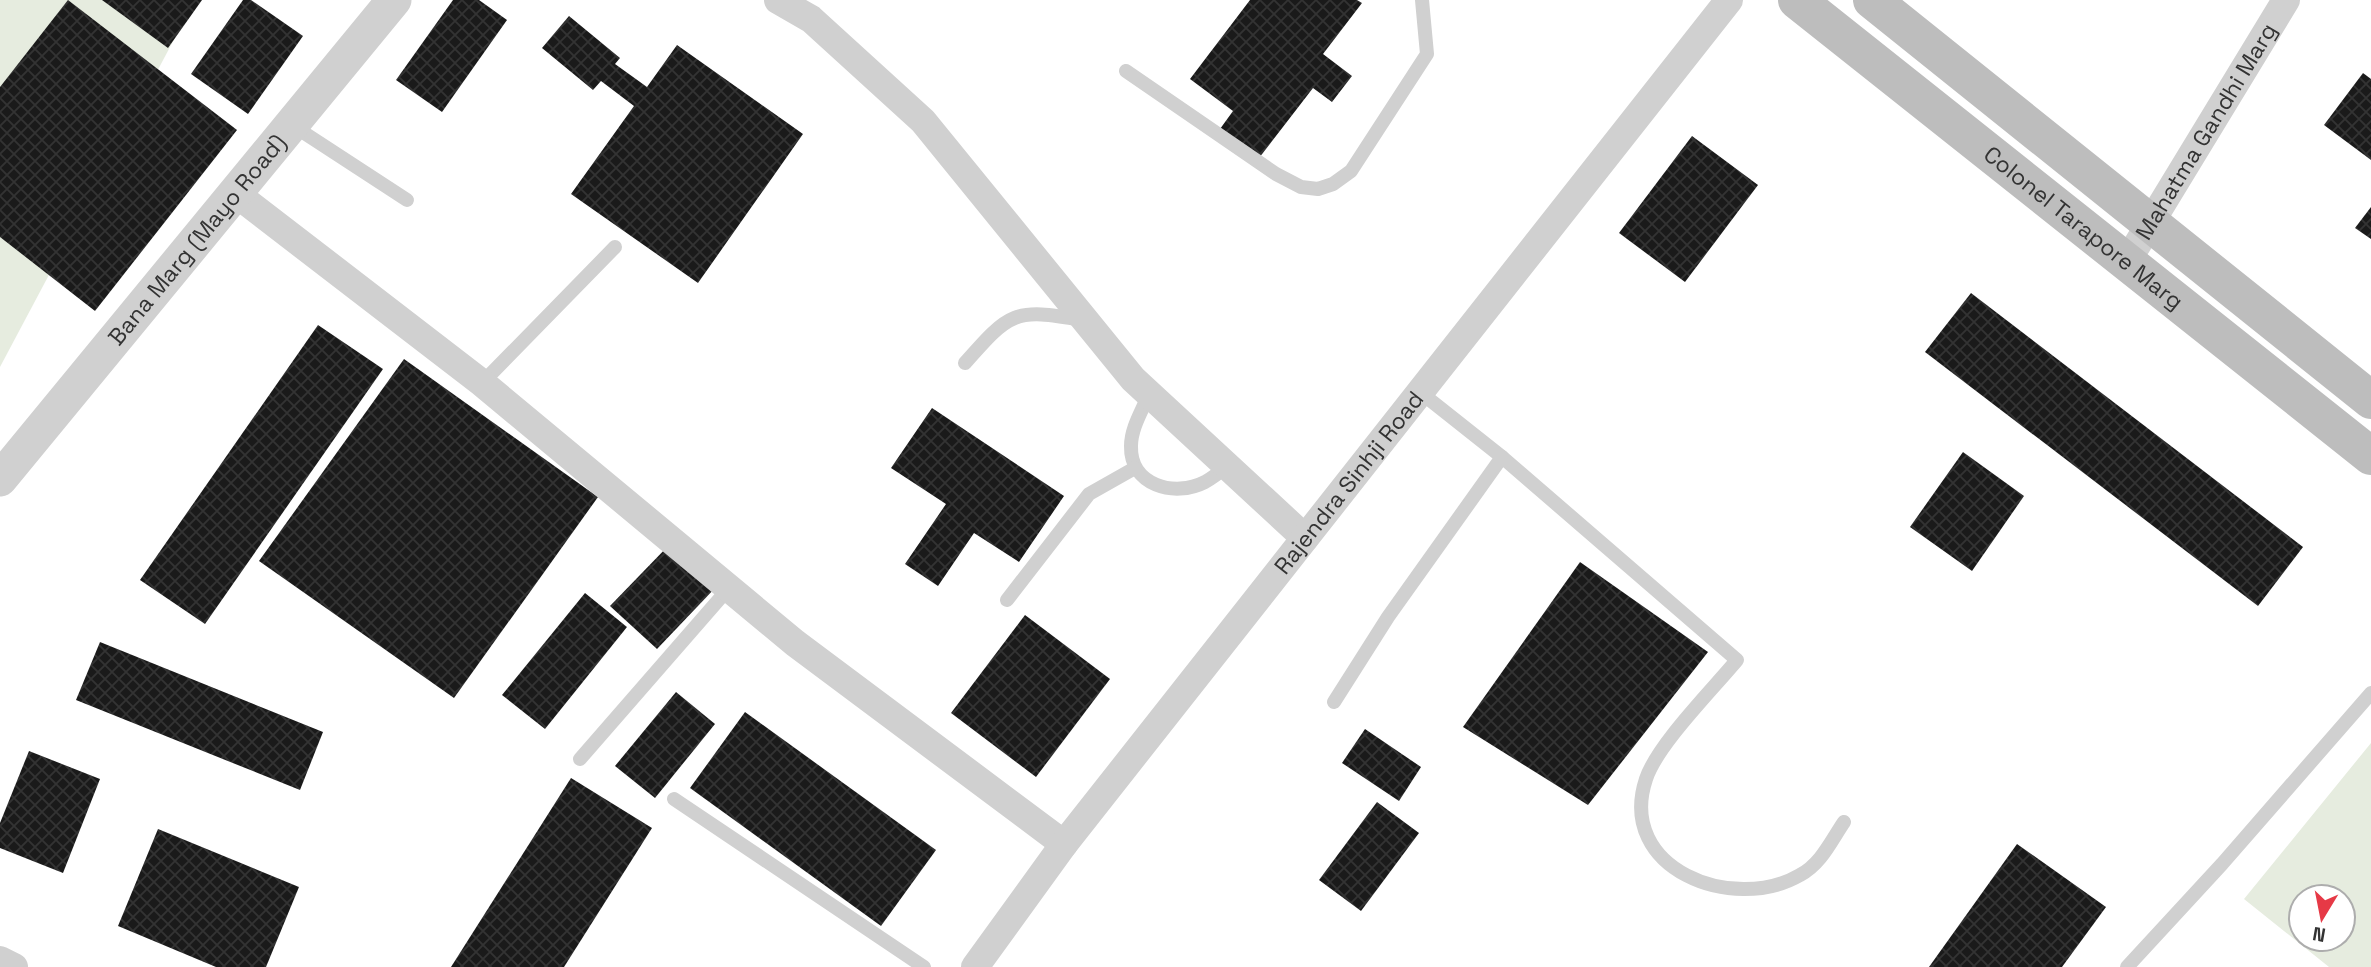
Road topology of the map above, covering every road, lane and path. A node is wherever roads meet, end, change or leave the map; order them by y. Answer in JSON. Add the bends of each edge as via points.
{"nodes":[{"id":1,"x":394,"y":0,"type":"edge"},
{"id":2,"x":778,"y":0,"type":"edge"},
{"id":3,"x":1422,"y":0,"type":"edge"},
{"id":4,"x":1729,"y":0,"type":"edge"},
{"id":5,"x":1797,"y":0,"type":"edge"},
{"id":6,"x":1872,"y":0,"type":"edge"},
{"id":7,"x":2286,"y":0,"type":"edge"},
{"id":8,"x":1126,"y":71,"type":"dead end"},
{"id":9,"x":292,"y":125,"type":"junction"},
{"id":10,"x":235,"y":193,"type":"junction"},
{"id":11,"x":407,"y":200,"type":"dead end"},
{"id":12,"x":2150,"y":223,"type":"junction"},
{"id":13,"x":615,"y":247,"type":"dead end"},
{"id":14,"x":2126,"y":263,"type":"junction"},
{"id":15,"x":1087,"y":321,"type":"junction"},
{"id":16,"x":965,"y":363,"type":"dead end"},
{"id":17,"x":482,"y":383,"type":"junction"},
{"id":18,"x":1420,"y":392,"type":"junction"},
{"id":19,"x":1149,"y":394,"type":"junction"},
{"id":20,"x":2371,"y":400,"type":"edge"},
{"id":21,"x":2371,"y":456,"type":"edge"},
{"id":22,"x":1502,"y":457,"type":"junction"},
{"id":23,"x":1227,"y":466,"type":"junction"},
{"id":24,"x":1135,"y":468,"type":"junction"},
{"id":25,"x":0,"y":479,"type":"edge"},
{"id":26,"x":1305,"y":538,"type":"junction"},
{"id":27,"x":729,"y":588,"type":"junction"},
{"id":28,"x":1007,"y":600,"type":"dead end"},
{"id":29,"x":2371,"y":693,"type":"edge"},
{"id":30,"x":1334,"y":702,"type":"dead end"},
{"id":31,"x":580,"y":759,"type":"dead end"},
{"id":32,"x":674,"y":799,"type":"dead end"},
{"id":33,"x":1844,"y":822,"type":"dead end"},
{"id":34,"x":1064,"y":844,"type":"junction"},
{"id":35,"x":0,"y":960,"type":"edge"},
{"id":36,"x":980,"y":966,"type":"edge"},
{"id":37,"x":14,"y":967,"type":"edge"},
{"id":38,"x":924,"y":967,"type":"edge"},
{"id":39,"x":2127,"y":967,"type":"edge"}],
"edges":[{"from":1,"to":9,"type":"street","name":"Bana Marg (Mayo Road)"},
{"from":2,"to":15,"type":"street","via":[[811,19],[923,121]]},
{"from":3,"to":8,"type":"lane","via":[[1427,54],[1351,170],[1318,189],[1301,187],[1276,174]]},
{"from":4,"to":18,"type":"street","name":"Rajendra Sinhji Road"},
{"from":5,"to":14,"type":"main road","name":"Colonel Tarapore Marg"},
{"from":6,"to":12,"type":"main road","name":"Colonel Tarapore Marg"},
{"from":7,"to":12,"type":"street","name":"Mahatma Gandhi Marg"},
{"from":9,"to":10,"type":"street","name":"Bana Marg (Mayo Road)"},
{"from":9,"to":11,"type":"lane"},
{"from":10,"to":17,"type":"street"},
{"from":10,"to":25,"type":"street","name":"Bana Marg (Mayo Road)"},
{"from":12,"to":14,"type":"street","name":"Mahatma Gandhi Marg"},
{"from":12,"to":20,"type":"main road","name":"Colonel Tarapore Marg"},
{"from":13,"to":17,"type":"lane"},
{"from":14,"to":21,"type":"main road","name":"Colonel Tarapore Marg"},
{"from":15,"to":16,"type":"lane","via":[[1022,313],[1000,323]]},
{"from":15,"to":19,"type":"street"},
{"from":17,"to":27,"type":"street"},
{"from":18,"to":22,"type":"lane"},
{"from":18,"to":26,"type":"street","name":"Rajendra Sinhji Road"},
{"from":19,"to":23,"type":"street"},
{"from":19,"to":24,"type":"lane","via":[[1132,437]]},
{"from":22,"to":30,"type":"lane","via":[[1388,617]]},
{"from":22,"to":33,"type":"lane","via":[[1737,660],[1646,776],[1640,801],[1645,830],[1658,855],[1680,872],[1715,888],[1777,886],[1816,864]]},
{"from":23,"to":24,"type":"lane","via":[[1204,483],[1167,489],[1145,481]]},
{"from":23,"to":26,"type":"street"},
{"from":24,"to":28,"type":"lane","via":[[1089,494]]},
{"from":26,"to":34,"type":"street","name":"Rajendra Sinhji Road"},
{"from":27,"to":31,"type":"lane"},
{"from":27,"to":34,"type":"street","via":[[795,643]]},
{"from":29,"to":39,"type":"lane"},
{"from":32,"to":38,"type":"lane"},
{"from":34,"to":36,"type":"street","name":"Rajendra Sinhji Road"},
{"from":35,"to":37,"type":"street"}]}
